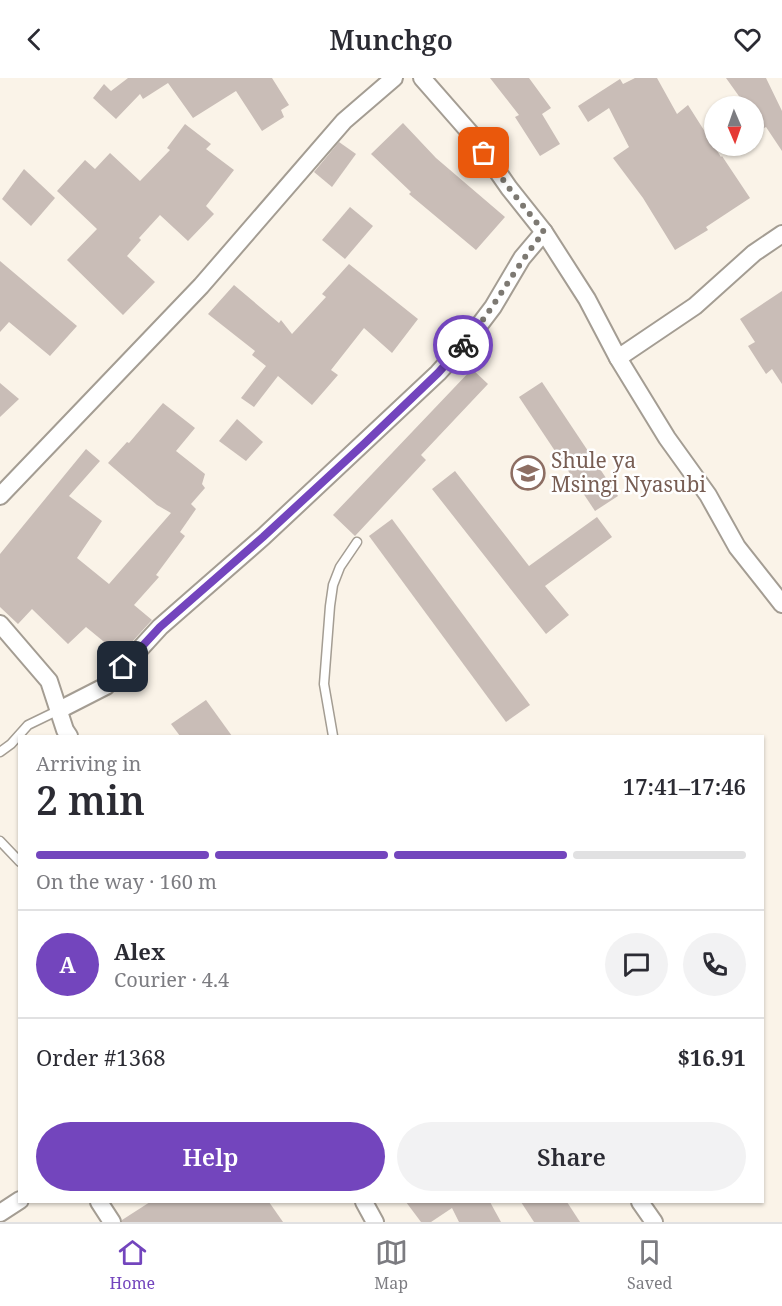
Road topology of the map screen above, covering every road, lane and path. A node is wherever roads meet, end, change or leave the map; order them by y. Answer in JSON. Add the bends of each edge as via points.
{"nodes":[{"id":1,"x":394,"y":78,"type":"edge"},
{"id":2,"x":422,"y":78,"type":"edge"},
{"id":3,"x":544,"y":232,"type":"junction"},
{"id":4,"x":782,"y":234,"type":"edge"},
{"id":5,"x":618,"y":358,"type":"junction"},
{"id":6,"x":0,"y":496,"type":"edge"},
{"id":7,"x":357,"y":542,"type":"dead end"},
{"id":8,"x":782,"y":604,"type":"edge"},
{"id":9,"x":0,"y":624,"type":"edge"},
{"id":10,"x":59,"y":710,"type":"junction"},
{"id":11,"x":68,"y":735,"type":"edge"},
{"id":12,"x":333,"y":735,"type":"edge"},
{"id":13,"x":0,"y":752,"type":"edge"},
{"id":14,"x":0,"y":841,"type":"edge"},
{"id":15,"x":18,"y":860,"type":"edge"},
{"id":16,"x":18,"y":1201,"type":"edge"},
{"id":17,"x":100,"y":1203,"type":"edge"},
{"id":18,"x":364,"y":1203,"type":"edge"},
{"id":19,"x":641,"y":1203,"type":"edge"},
{"id":20,"x":0,"y":1213,"type":"edge"},
{"id":21,"x":112,"y":1222,"type":"edge"},
{"id":22,"x":375,"y":1222,"type":"edge"},
{"id":23,"x":654,"y":1222,"type":"edge"}],
"edges":[{"from":1,"to":6,"type":"street","via":[[344,121],[201,286]]},
{"from":2,"to":3,"type":"street","via":[[472,135]]},
{"from":3,"to":5,"type":"street","via":[[587,298]]},
{"from":3,"to":10,"type":"street","via":[[522,258],[486,315],[438,373],[263,537],[160,627],[105,686]]},
{"from":4,"to":5,"type":"street","via":[[754,253],[695,306]]},
{"from":5,"to":8,"type":"street","via":[[708,495],[736,547]]},
{"from":7,"to":12,"type":"lane","via":[[340,567],[330,606],[324,684]]},
{"from":9,"to":10,"type":"street","via":[[48,681]]},
{"from":10,"to":11,"type":"street"},
{"from":10,"to":13,"type":"lane","via":[[28,725]]},
{"from":14,"to":15,"type":"lane"},
{"from":16,"to":20,"type":"street"},
{"from":17,"to":21,"type":"street"},
{"from":18,"to":22,"type":"street"},
{"from":19,"to":23,"type":"street"}]}
